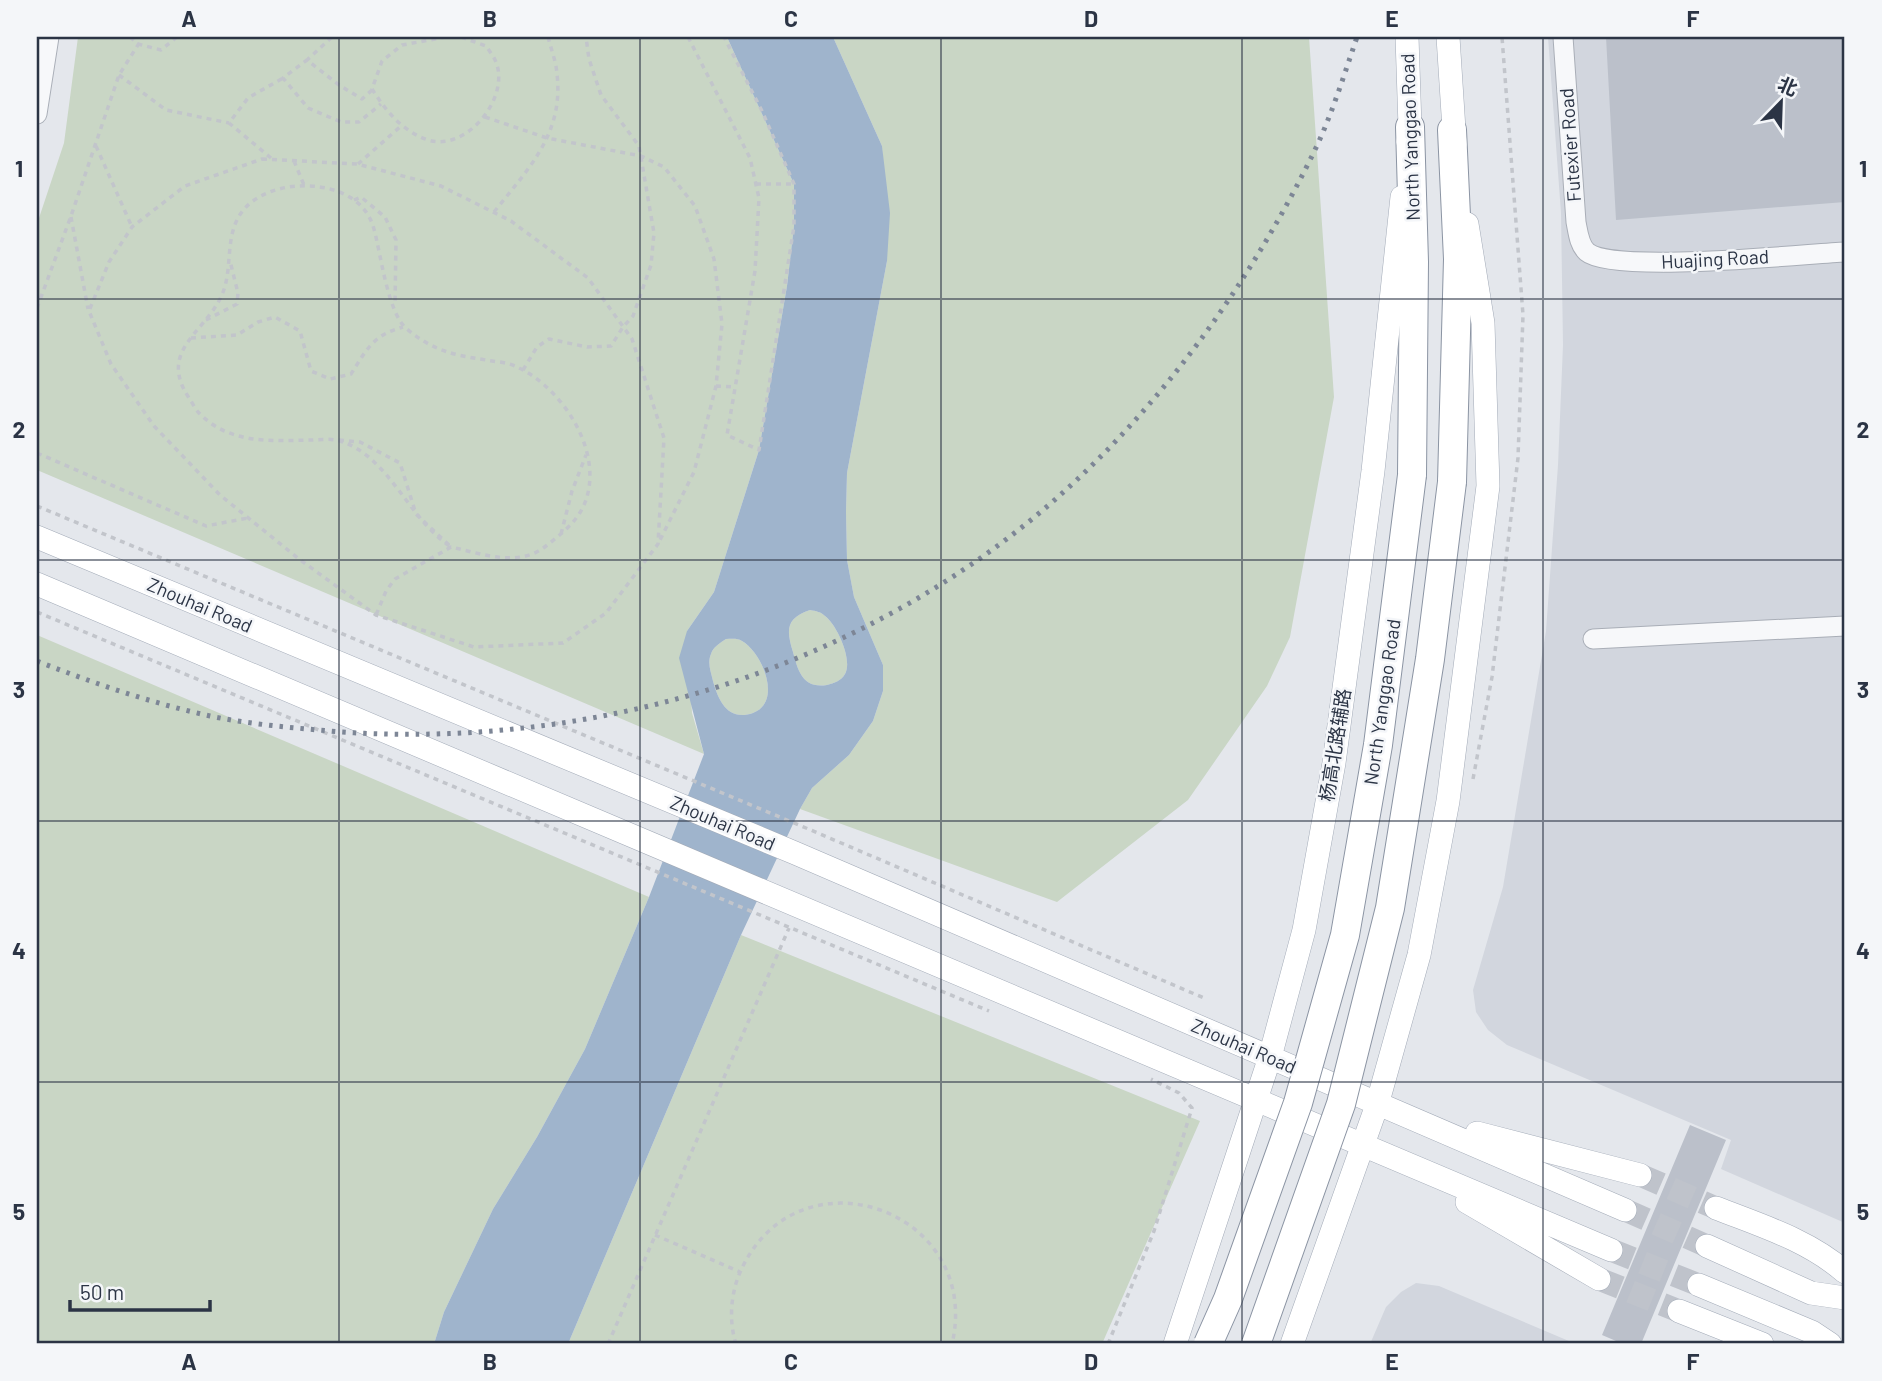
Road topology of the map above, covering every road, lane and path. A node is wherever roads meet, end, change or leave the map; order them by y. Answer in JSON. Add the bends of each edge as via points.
{"nodes":[{"id":1,"x":49,"y":37,"type":"edge"},
{"id":2,"x":130,"y":37,"type":"edge"},
{"id":3,"x":143,"y":37,"type":"edge"},
{"id":4,"x":177,"y":37,"type":"edge"},
{"id":5,"x":332,"y":37,"type":"edge"},
{"id":6,"x":431,"y":37,"type":"edge"},
{"id":7,"x":446,"y":37,"type":"edge"},
{"id":8,"x":461,"y":37,"type":"edge"},
{"id":9,"x":548,"y":37,"type":"edge"},
{"id":10,"x":586,"y":37,"type":"edge"},
{"id":11,"x":688,"y":37,"type":"edge"},
{"id":12,"x":724,"y":37,"type":"edge"},
{"id":13,"x":1406,"y":37,"type":"edge"},
{"id":14,"x":1448,"y":37,"type":"edge"},
{"id":15,"x":1563,"y":37,"type":"edge"},
{"id":16,"x":138,"y":44,"type":"junction"},
{"id":17,"x":307,"y":60,"type":"junction"},
{"id":18,"x":118,"y":75,"type":"junction"},
{"id":19,"x":283,"y":78,"type":"junction"},
{"id":20,"x":372,"y":89,"type":"junction"},
{"id":21,"x":381,"y":104,"type":"junction"},
{"id":22,"x":37,"y":114,"type":"edge"},
{"id":23,"x":485,"y":117,"type":"junction"},
{"id":24,"x":229,"y":123,"type":"junction"},
{"id":25,"x":401,"y":126,"type":"junction"},
{"id":26,"x":1410,"y":127,"type":"junction"},
{"id":27,"x":1452,"y":130,"type":"junction"},
{"id":28,"x":547,"y":138,"type":"junction"},
{"id":29,"x":96,"y":145,"type":"junction"},
{"id":30,"x":641,"y":156,"type":"junction"},
{"id":31,"x":272,"y":160,"type":"junction"},
{"id":32,"x":294,"y":161,"type":"junction"},
{"id":33,"x":356,"y":164,"type":"junction"},
{"id":34,"x":756,"y":184,"type":"junction"},
{"id":35,"x":794,"y":184,"type":"junction"},
{"id":36,"x":304,"y":185,"type":"junction"},
{"id":37,"x":353,"y":200,"type":"junction"},
{"id":38,"x":494,"y":212,"type":"junction"},
{"id":39,"x":71,"y":216,"type":"junction"},
{"id":40,"x":132,"y":227,"type":"junction"},
{"id":41,"x":1586,"y":251,"type":"joint"},
{"id":42,"x":1845,"y":252,"type":"edge"},
{"id":43,"x":229,"y":258,"type":"junction"},
{"id":44,"x":394,"y":307,"type":"junction"},
{"id":45,"x":37,"y":308,"type":"edge"},
{"id":46,"x":89,"y":311,"type":"junction"},
{"id":47,"x":204,"y":321,"type":"junction"},
{"id":48,"x":403,"y":327,"type":"junction"},
{"id":49,"x":623,"y":327,"type":"junction"},
{"id":50,"x":190,"y":338,"type":"junction"},
{"id":51,"x":523,"y":370,"type":"junction"},
{"id":52,"x":716,"y":386,"type":"junction"},
{"id":53,"x":735,"y":387,"type":"junction"},
{"id":54,"x":338,"y":440,"type":"junction"},
{"id":55,"x":37,"y":453,"type":"edge"},
{"id":56,"x":587,"y":454,"type":"junction"},
{"id":57,"x":37,"y":506,"type":"edge"},
{"id":58,"x":416,"y":514,"type":"junction"},
{"id":59,"x":248,"y":518,"type":"junction"},
{"id":60,"x":561,"y":534,"type":"junction"},
{"id":61,"x":37,"y":537,"type":"edge"},
{"id":62,"x":658,"y":544,"type":"junction"},
{"id":63,"x":451,"y":547,"type":"junction"},
{"id":64,"x":37,"y":584,"type":"edge"},
{"id":65,"x":37,"y":612,"type":"edge"},
{"id":66,"x":376,"y":615,"type":"junction"},
{"id":67,"x":1845,"y":626,"type":"edge"},
{"id":68,"x":1593,"y":639,"type":"dead end"},
{"id":69,"x":799,"y":907,"type":"junction"},
{"id":70,"x":773,"y":909,"type":"junction"},
{"id":71,"x":789,"y":929,"type":"junction"},
{"id":72,"x":1204,"y":998,"type":"dead end"},
{"id":73,"x":991,"y":1012,"type":"dead end"},
{"id":74,"x":1270,"y":1057,"type":"junction"},
{"id":75,"x":1143,"y":1076,"type":"dead end"},
{"id":76,"x":1256,"y":1100,"type":"junction"},
{"id":77,"x":1377,"y":1105,"type":"junction"},
{"id":78,"x":1406,"y":1115,"type":"junction"},
{"id":79,"x":1364,"y":1145,"type":"junction"},
{"id":80,"x":1391,"y":1158,"type":"junction"},
{"id":81,"x":1640,"y":1175,"type":"tunnel mouth"},
{"id":82,"x":1716,"y":1208,"type":"tunnel mouth"},
{"id":83,"x":1625,"y":1210,"type":"tunnel mouth"},
{"id":84,"x":654,"y":1235,"type":"junction"},
{"id":85,"x":1707,"y":1246,"type":"tunnel mouth"},
{"id":86,"x":1611,"y":1250,"type":"tunnel mouth"},
{"id":87,"x":1840,"y":1265,"type":"edge"},
{"id":88,"x":740,"y":1272,"type":"junction"},
{"id":89,"x":1599,"y":1279,"type":"tunnel mouth"},
{"id":90,"x":1699,"y":1285,"type":"tunnel mouth"},
{"id":91,"x":1845,"y":1298,"type":"edge"},
{"id":92,"x":1679,"y":1311,"type":"tunnel mouth"},
{"id":93,"x":608,"y":1344,"type":"edge"},
{"id":94,"x":736,"y":1344,"type":"edge"},
{"id":95,"x":952,"y":1344,"type":"edge"},
{"id":96,"x":1108,"y":1344,"type":"edge"},
{"id":97,"x":1175,"y":1344,"type":"edge"},
{"id":98,"x":1208,"y":1344,"type":"edge"},
{"id":99,"x":1256,"y":1344,"type":"edge"},
{"id":100,"x":1292,"y":1344,"type":"edge"},
{"id":101,"x":1762,"y":1344,"type":"edge"},
{"id":102,"x":1830,"y":1344,"type":"edge"}],
"edges":[{"from":1,"to":22,"type":"street"},
{"from":2,"to":16,"type":"path"},
{"from":3,"to":16,"type":"path"},
{"from":4,"to":16,"type":"path","via":[[161,50]]},
{"from":5,"to":17,"type":"path"},
{"from":6,"to":7,"type":"path"},
{"from":6,"to":20,"type":"path","via":[[402,45],[382,61]]},
{"from":8,"to":23,"type":"path","via":[[486,46],[498,66],[497,95]]},
{"from":9,"to":28,"type":"path","via":[[557,75],[555,116]]},
{"from":10,"to":30,"type":"path","via":[[601,95],[639,146]]},
{"from":11,"to":34,"type":"path","via":[[750,158]]},
{"from":12,"to":35,"type":"path"},
{"from":13,"to":26,"type":"main road","name":"North Yanggao Road"},
{"from":14,"to":27,"type":"main road","name":"North Yanggao Road"},
{"from":15,"to":41,"type":"street","name":"Futexier Road","via":[[1576,222]]},
{"from":16,"to":18,"type":"path"},
{"from":17,"to":19,"type":"path"},
{"from":17,"to":20,"type":"path","via":[[362,99]]},
{"from":18,"to":24,"type":"path","via":[[166,110]]},
{"from":18,"to":29,"type":"path"},
{"from":19,"to":21,"type":"path","via":[[308,108],[341,122],[359,122]]},
{"from":19,"to":24,"type":"path","via":[[248,98]]},
{"from":20,"to":21,"type":"path"},
{"from":21,"to":25,"type":"path"},
{"from":23,"to":25,"type":"path","via":[[454,141],[429,141]]},
{"from":23,"to":28,"type":"path"},
{"from":24,"to":31,"type":"path"},
{"from":25,"to":33,"type":"path"},
{"from":26,"to":74,"type":"main road","name":"杨高北路辅路","via":[[1373,471],[1334,763],[1304,930]]},
{"from":26,"to":98,"type":"highway","name":"North Yanggao Road","bridge":true,"via":[[1412,475],[1378,744],[1345,935],[1298,1103]]},
{"from":27,"to":77,"type":"main road","via":[[1483,323],[1488,486],[1448,801],[1419,955]]},
{"from":27,"to":99,"type":"highway","name":"North Yanggao Road","bridge":true,"via":[[1458,259],[1452,482],[1430,659],[1390,908],[1341,1104]]},
{"from":28,"to":30,"type":"path"},
{"from":28,"to":38,"type":"path","via":[[541,153]]},
{"from":29,"to":39,"type":"path"},
{"from":29,"to":40,"type":"path"},
{"from":30,"to":49,"type":"path","via":[[654,233],[651,265],[633,316]]},
{"from":30,"to":52,"type":"path","via":[[663,167],[695,206],[714,259],[722,324]]},
{"from":31,"to":32,"type":"path"},
{"from":31,"to":40,"type":"path","via":[[262,159],[185,186]]},
{"from":32,"to":33,"type":"path"},
{"from":32,"to":36,"type":"path"},
{"from":33,"to":38,"type":"path","via":[[441,186]]},
{"from":34,"to":35,"type":"path"},
{"from":34,"to":53,"type":"path","via":[[760,198],[755,271]]},
{"from":35,"to":53,"type":"path","via":[[794,226],[759,450],[727,435]]},
{"from":36,"to":37,"type":"path","via":[[341,192]]},
{"from":36,"to":43,"type":"path","via":[[274,190],[251,201],[238,217]]},
{"from":37,"to":44,"type":"path","via":[[372,221]]},
{"from":37,"to":44,"type":"path","via":[[361,197],[385,217],[396,240]]},
{"from":38,"to":49,"type":"path","via":[[588,278]]},
{"from":39,"to":45,"type":"path"},
{"from":39,"to":46,"type":"path"},
{"from":40,"to":46,"type":"path","via":[[109,262]]},
{"from":41,"to":42,"type":"street","name":"Huajing Road","via":[[1604,260],[1654,263]]},
{"from":43,"to":47,"type":"path","via":[[220,300]]},
{"from":43,"to":47,"type":"path","via":[[237,304]]},
{"from":44,"to":48,"type":"path"},
{"from":46,"to":59,"type":"path","via":[[111,363],[154,426]]},
{"from":47,"to":50,"type":"path"},
{"from":48,"to":50,"type":"path","via":[[384,332],[351,374],[330,379],[311,371],[300,331],[275,317],[237,335]]},
{"from":48,"to":51,"type":"path","via":[[449,354]]},
{"from":49,"to":51,"type":"path","via":[[611,346],[587,347],[549,339],[537,347]]},
{"from":49,"to":62,"type":"path","via":[[632,339],[664,438]]},
{"from":50,"to":54,"type":"path","via":[[177,360],[181,386],[199,413],[227,434],[257,441]]},
{"from":51,"to":56,"type":"path","via":[[560,401]]},
{"from":52,"to":53,"type":"path"},
{"from":52,"to":62,"type":"path","via":[[694,472]]},
{"from":54,"to":58,"type":"path","via":[[379,467]]},
{"from":54,"to":58,"type":"path","via":[[360,442],[400,463]]},
{"from":55,"to":59,"type":"path","via":[[206,526]]},
{"from":56,"to":60,"type":"path"},
{"from":56,"to":60,"type":"path","via":[[584,505]]},
{"from":57,"to":72,"type":"path"},
{"from":58,"to":63,"type":"path","via":[[433,536]]},
{"from":59,"to":66,"type":"path"},
{"from":60,"to":63,"type":"path","via":[[541,550],[515,560]]},
{"from":61,"to":74,"type":"main road","name":"Zhouhai Road"},
{"from":62,"to":66,"type":"path","via":[[607,613],[563,643],[474,647]]},
{"from":63,"to":66,"type":"path","via":[[396,579]]},
{"from":64,"to":70,"type":"main road","via":[[648,843]]},
{"from":65,"to":70,"type":"path","via":[[639,865]]},
{"from":67,"to":68,"type":"street"},
{"from":69,"to":70,"type":"main road"},
{"from":69,"to":71,"type":"path"},
{"from":69,"to":76,"type":"main road"},
{"from":70,"to":71,"type":"path"},
{"from":71,"to":73,"type":"path"},
{"from":71,"to":84,"type":"path"},
{"from":74,"to":76,"type":"main road","name":"杨高北路辅路"},
{"from":74,"to":77,"type":"main road","name":"Zhouhai Road"},
{"from":75,"to":96,"type":"path","via":[[1179,1093],[1192,1108],[1154,1231]]},
{"from":76,"to":79,"type":"main road"},
{"from":76,"to":97,"type":"main road","name":"杨高北路辅路"},
{"from":77,"to":78,"type":"main road","name":"Zhouhai Road"},
{"from":77,"to":79,"type":"main road"},
{"from":78,"to":81,"type":"main road","name":"Zhouhai Road"},
{"from":78,"to":83,"type":"main road","name":"Zhouhai Road"},
{"from":79,"to":80,"type":"main road"},
{"from":79,"to":100,"type":"main road"},
{"from":80,"to":86,"type":"main road"},
{"from":80,"to":89,"type":"main road"},
{"from":82,"to":87,"type":"main road","via":[[1802,1242]]},
{"from":84,"to":88,"type":"path"},
{"from":84,"to":93,"type":"path"},
{"from":85,"to":91,"type":"main road","via":[[1811,1293]]},
{"from":88,"to":94,"type":"path","via":[[732,1305]]},
{"from":88,"to":95,"type":"path","via":[[752,1249],[770,1230],[799,1212],[832,1203],[883,1210],[913,1226],[945,1266],[955,1299]]},
{"from":90,"to":102,"type":"main road","via":[[1812,1332]]},
{"from":92,"to":101,"type":"main road"}]}
